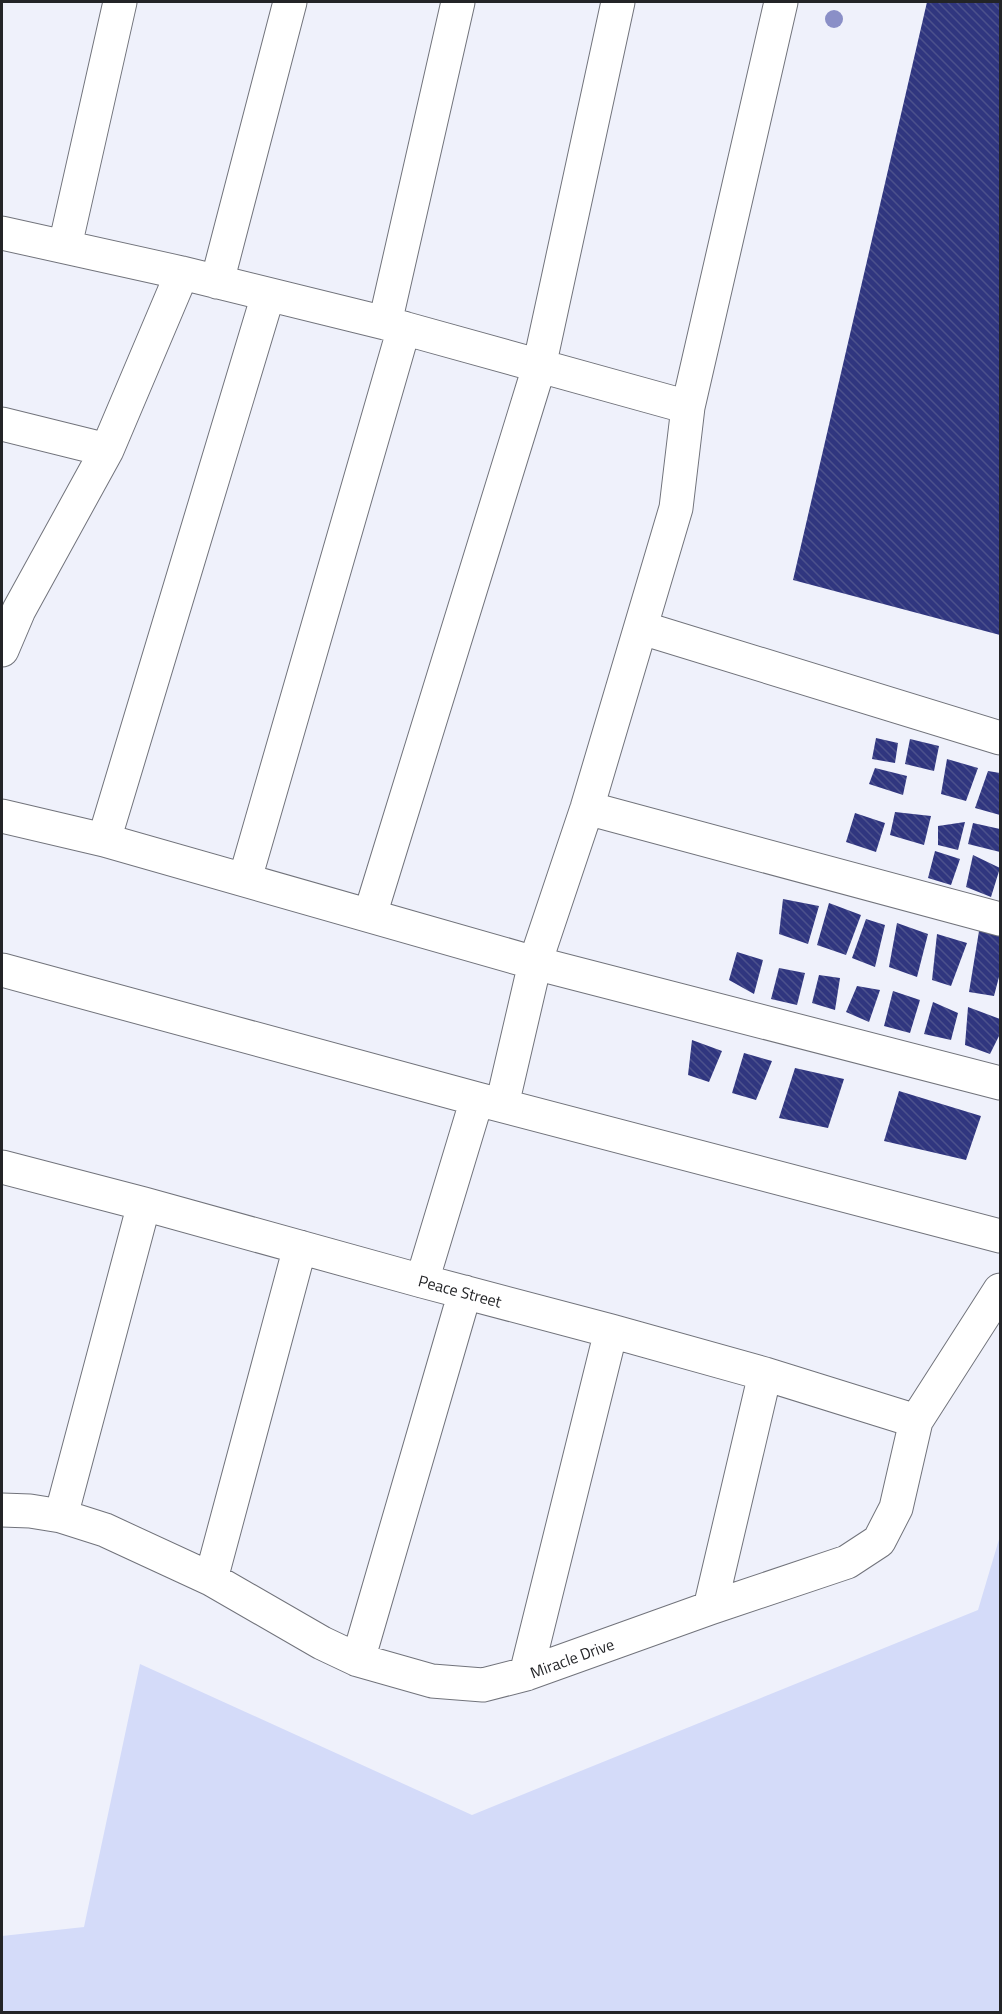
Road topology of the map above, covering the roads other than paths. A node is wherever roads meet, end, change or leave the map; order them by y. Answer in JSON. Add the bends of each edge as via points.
{"nodes":[{"id":1,"x":120,"y":2,"type":"edge"},
{"id":2,"x":290,"y":2,"type":"edge"},
{"id":3,"x":458,"y":2,"type":"edge"},
{"id":4,"x":618,"y":2,"type":"edge"},
{"id":5,"x":781,"y":2,"type":"edge"},
{"id":6,"x":2,"y":233,"type":"edge"},
{"id":7,"x":65,"y":246,"type":"junction"},
{"id":8,"x":182,"y":273,"type":"junction"},
{"id":9,"x":218,"y":282,"type":"junction"},
{"id":10,"x":268,"y":295,"type":"junction"},
{"id":11,"x":394,"y":325,"type":"junction"},
{"id":12,"x":539,"y":367,"type":"junction"},
{"id":13,"x":688,"y":407,"type":"junction"},
{"id":14,"x":2,"y":424,"type":"edge"},
{"id":15,"x":107,"y":450,"type":"junction"},
{"id":16,"x":642,"y":628,"type":"junction"},
{"id":17,"x":2,"y":650,"type":"edge"},
{"id":18,"x":1000,"y":738,"type":"edge"},
{"id":19,"x":587,"y":808,"type":"junction"},
{"id":20,"x":2,"y":816,"type":"edge"},
{"id":21,"x":104,"y":840,"type":"junction"},
{"id":22,"x":245,"y":879,"type":"junction"},
{"id":23,"x":369,"y":915,"type":"junction"},
{"id":24,"x":1000,"y":919,"type":"edge"},
{"id":25,"x":535,"y":963,"type":"junction"},
{"id":26,"x":2,"y":970,"type":"edge"},
{"id":27,"x":1000,"y":1083,"type":"edge"},
{"id":28,"x":490,"y":1102,"type":"junction"},
{"id":29,"x":2,"y":1167,"type":"edge"},
{"id":30,"x":144,"y":1204,"type":"junction"},
{"id":31,"x":1000,"y":1236,"type":"edge"},
{"id":32,"x":300,"y":1247,"type":"junction"},
{"id":33,"x":422,"y":1281,"type":"junction"},
{"id":34,"x":1000,"y":1290,"type":"edge"},
{"id":35,"x":465,"y":1292,"type":"junction"},
{"id":36,"x":611,"y":1331,"type":"junction"},
{"id":37,"x":765,"y":1374,"type":"junction"},
{"id":38,"x":916,"y":1421,"type":"junction"},
{"id":39,"x":2,"y":1510,"type":"edge"},
{"id":40,"x":61,"y":1516,"type":"junction"},
{"id":41,"x":211,"y":1579,"type":"junction"},
{"id":42,"x":711,"y":1608,"type":"junction"},
{"id":43,"x":357,"y":1660,"type":"junction"},
{"id":44,"x":526,"y":1674,"type":"junction"}],
"edges":[{"from":1,"to":7,"type":"street"},
{"from":2,"to":9,"type":"street"},
{"from":3,"to":11,"type":"street"},
{"from":4,"to":12,"type":"street"},
{"from":5,"to":13,"type":"street"},
{"from":6,"to":7,"type":"street"},
{"from":7,"to":8,"type":"street"},
{"from":8,"to":9,"type":"street"},
{"from":8,"to":15,"type":"street"},
{"from":9,"to":10,"type":"street"},
{"from":10,"to":11,"type":"street"},
{"from":10,"to":21,"type":"street"},
{"from":11,"to":12,"type":"street"},
{"from":11,"to":22,"type":"street"},
{"from":12,"to":13,"type":"street"},
{"from":12,"to":23,"type":"street"},
{"from":13,"to":16,"type":"street","via":[[676,508]]},
{"from":14,"to":15,"type":"street"},
{"from":15,"to":17,"type":"street"},
{"from":16,"to":18,"type":"street"},
{"from":16,"to":19,"type":"street"},
{"from":19,"to":24,"type":"street"},
{"from":19,"to":25,"type":"street"},
{"from":20,"to":21,"type":"street"},
{"from":21,"to":22,"type":"street"},
{"from":22,"to":23,"type":"street"},
{"from":23,"to":25,"type":"street"},
{"from":25,"to":27,"type":"street"},
{"from":25,"to":28,"type":"street"},
{"from":26,"to":28,"type":"street"},
{"from":28,"to":31,"type":"street"},
{"from":28,"to":33,"type":"street"},
{"from":29,"to":30,"type":"street","name":"Peace Street"},
{"from":30,"to":32,"type":"street","name":"Peace Street"},
{"from":30,"to":40,"type":"street"},
{"from":32,"to":33,"type":"street","name":"Peace Street"},
{"from":32,"to":41,"type":"street"},
{"from":33,"to":35,"type":"street","name":"Peace Street"},
{"from":34,"to":38,"type":"street","name":"Miracle Drive"},
{"from":35,"to":36,"type":"street","name":"Peace Street"},
{"from":35,"to":43,"type":"street"},
{"from":36,"to":37,"type":"street","name":"Peace Street"},
{"from":36,"to":44,"type":"street"},
{"from":37,"to":38,"type":"street","name":"Peace Street"},
{"from":37,"to":42,"type":"street"},
{"from":38,"to":42,"type":"street","name":"Miracle Drive","via":[[897,1508],[879,1541],[847,1562]]},
{"from":39,"to":40,"type":"street","name":"Miracle Drive"},
{"from":40,"to":41,"type":"street","name":"Miracle Drive","via":[[105,1530]]},
{"from":41,"to":43,"type":"street","name":"Miracle Drive"},
{"from":42,"to":44,"type":"street","name":"Miracle Drive"},
{"from":43,"to":44,"type":"street","name":"Miracle Drive","via":[[432,1681],[483,1685]]}]}
